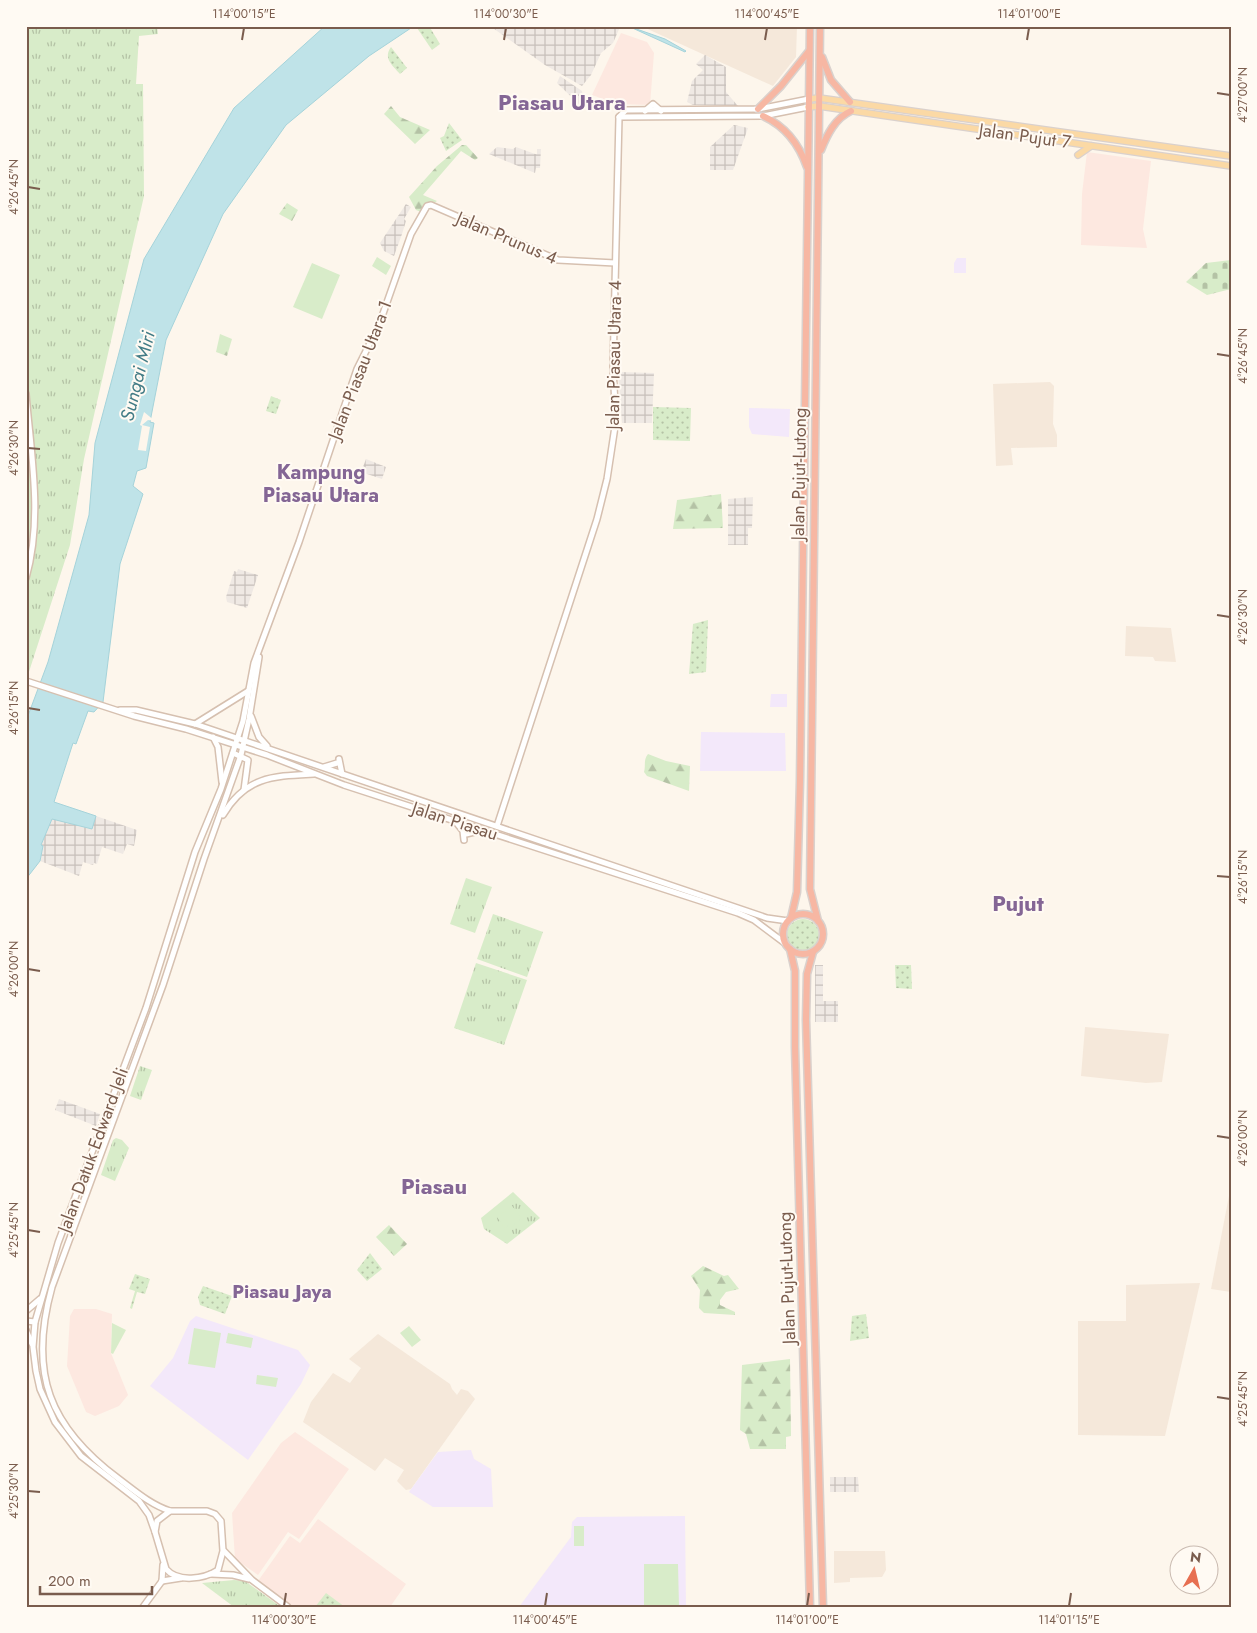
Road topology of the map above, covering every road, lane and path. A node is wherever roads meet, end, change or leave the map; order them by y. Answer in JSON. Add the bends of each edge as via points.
{"nodes":[{"id":1,"x":810,"y":26,"type":"edge"},
{"id":2,"x":820,"y":26,"type":"edge"},
{"id":3,"x":820,"y":48,"type":"junction"},
{"id":4,"x":809,"y":51,"type":"junction"},
{"id":5,"x":820,"y":98,"type":"junction"},
{"id":6,"x":809,"y":99,"type":"junction"},
{"id":7,"x":850,"y":102,"type":"junction"},
{"id":8,"x":819,"y":106,"type":"junction"},
{"id":9,"x":808,"y":107,"type":"junction"},
{"id":10,"x":758,"y":110,"type":"junction"},
{"id":11,"x":644,"y":111,"type":"junction"},
{"id":12,"x":851,"y":111,"type":"junction"},
{"id":13,"x":661,"y":114,"type":"junction"},
{"id":14,"x":762,"y":116,"type":"junction"},
{"id":15,"x":619,"y":117,"type":"junction"},
{"id":16,"x":1025,"y":128,"type":"junction"},
{"id":17,"x":1077,"y":143,"type":"junction"},
{"id":18,"x":1093,"y":146,"type":"junction"},
{"id":19,"x":819,"y":155,"type":"junction"},
{"id":20,"x":1078,"y":155,"type":"dead end"},
{"id":21,"x":1231,"y":156,"type":"edge"},
{"id":22,"x":1231,"y":166,"type":"edge"},
{"id":23,"x":808,"y":170,"type":"junction"},
{"id":24,"x":430,"y":205,"type":"joint"},
{"id":25,"x":615,"y":263,"type":"junction"},
{"id":26,"x":26,"y":394,"type":"edge"},
{"id":27,"x":26,"y":578,"type":"edge"},
{"id":28,"x":259,"y":654,"type":"junction"},
{"id":29,"x":29,"y":681,"type":"edge"},
{"id":30,"x":248,"y":691,"type":"junction"},
{"id":31,"x":115,"y":709,"type":"junction"},
{"id":32,"x":250,"y":711,"type":"junction"},
{"id":33,"x":195,"y":724,"type":"junction"},
{"id":34,"x":213,"y":737,"type":"junction"},
{"id":35,"x":238,"y":738,"type":"junction"},
{"id":36,"x":245,"y":740,"type":"junction"},
{"id":37,"x":235,"y":745,"type":"junction"},
{"id":38,"x":243,"y":747,"type":"junction"},
{"id":39,"x":270,"y":748,"type":"junction"},
{"id":40,"x":233,"y":753,"type":"junction"},
{"id":41,"x":241,"y":755,"type":"junction"},
{"id":42,"x":322,"y":766,"type":"junction"},
{"id":43,"x":317,"y":774,"type":"junction"},
{"id":44,"x":342,"y":774,"type":"junction"},
{"id":45,"x":373,"y":784,"type":"junction"},
{"id":46,"x":222,"y":785,"type":"junction"},
{"id":47,"x":344,"y":785,"type":"junction"},
{"id":48,"x":244,"y":791,"type":"junction"},
{"id":49,"x":501,"y":814,"type":"junction"},
{"id":50,"x":466,"y":816,"type":"junction"},
{"id":51,"x":455,"y":820,"type":"junction"},
{"id":52,"x":483,"y":822,"type":"junction"},
{"id":53,"x":218,"y":824,"type":"junction"},
{"id":54,"x":469,"y":825,"type":"junction"},
{"id":55,"x":497,"y":826,"type":"junction"},
{"id":56,"x":506,"y":829,"type":"junction"},
{"id":57,"x":484,"y":830,"type":"junction"},
{"id":58,"x":500,"y":835,"type":"junction"},
{"id":59,"x":603,"y":865,"type":"junction"},
{"id":60,"x":193,"y":893,"type":"junction"},
{"id":61,"x":180,"y":902,"type":"junction"},
{"id":62,"x":790,"y":920,"type":"junction"},
{"id":63,"x":818,"y":921,"type":"junction"},
{"id":64,"x":788,"y":947,"type":"junction"},
{"id":65,"x":813,"y":952,"type":"junction"},
{"id":66,"x":41,"y":1298,"type":"junction"},
{"id":67,"x":26,"y":1311,"type":"edge"},
{"id":68,"x":46,"y":1312,"type":"junction"},
{"id":69,"x":26,"y":1321,"type":"edge"},
{"id":70,"x":36,"y":1322,"type":"junction"},
{"id":71,"x":26,"y":1330,"type":"edge"},
{"id":72,"x":44,"y":1332,"type":"junction"},
{"id":73,"x":33,"y":1347,"type":"junction"},
{"id":74,"x":170,"y":1511,"type":"junction"},
{"id":75,"x":155,"y":1532,"type":"junction"},
{"id":76,"x":223,"y":1551,"type":"junction"},
{"id":77,"x":163,"y":1565,"type":"junction"},
{"id":78,"x":211,"y":1574,"type":"junction"},
{"id":79,"x":181,"y":1578,"type":"junction"},
{"id":80,"x":252,"y":1580,"type":"junction"},
{"id":81,"x":162,"y":1581,"type":"junction"},
{"id":82,"x":143,"y":1607,"type":"edge"},
{"id":83,"x":288,"y":1607,"type":"edge"},
{"id":84,"x":810,"y":1607,"type":"edge"},
{"id":85,"x":823,"y":1607,"type":"edge"}],
"edges":[{"from":1,"to":4,"type":"highway","name":"Jalan Pujut-Lutong"},
{"from":2,"to":3,"type":"highway","name":"Jalan Pujut-Lutong"},
{"from":3,"to":5,"type":"highway","name":"Jalan Pujut-Lutong"},
{"from":3,"to":7,"type":"highway","via":[[832,80]]},
{"from":4,"to":6,"type":"highway","name":"Jalan Pujut-Lutong"},
{"from":4,"to":10,"type":"highway"},
{"from":5,"to":6,"type":"main road","name":"Jalan Pujut 7"},
{"from":5,"to":7,"type":"main road","name":"Jalan Pujut 7"},
{"from":5,"to":8,"type":"highway","name":"Jalan Pujut-Lutong"},
{"from":6,"to":9,"type":"highway","name":"Jalan Pujut-Lutong"},
{"from":6,"to":10,"type":"street"},
{"from":7,"to":16,"type":"main road","name":"Jalan Pujut 7"},
{"from":8,"to":9,"type":"main road","name":"Jalan Pujut 7"},
{"from":8,"to":12,"type":"main road","name":"Jalan Pujut 7"},
{"from":8,"to":19,"type":"highway","name":"Jalan Pujut-Lutong"},
{"from":9,"to":14,"type":"street"},
{"from":9,"to":23,"type":"highway","name":"Jalan Pujut-Lutong"},
{"from":10,"to":13,"type":"street"},
{"from":11,"to":13,"type":"street"},
{"from":11,"to":13,"type":"street","via":[[653,104]]},
{"from":11,"to":15,"type":"street","via":[[626,110]]},
{"from":12,"to":17,"type":"main road","name":"Jalan Pujut 7"},
{"from":12,"to":19,"type":"highway","via":[[834,125]]},
{"from":13,"to":14,"type":"street"},
{"from":13,"to":15,"type":"street"},
{"from":14,"to":23,"type":"highway","via":[[790,136],[800,149]]},
{"from":15,"to":25,"type":"street","name":"Jalan Piasau Utara 4"},
{"from":16,"to":17,"type":"main road","via":[[1071,136]]},
{"from":16,"to":21,"type":"main road","name":"Jalan Pujut 7"},
{"from":17,"to":18,"type":"main road","name":"Jalan Pujut 7"},
{"from":18,"to":20,"type":"main road"},
{"from":18,"to":22,"type":"main road","name":"Jalan Pujut 7"},
{"from":19,"to":63,"type":"highway","name":"Jalan Pujut-Lutong","via":[[810,889]]},
{"from":23,"to":62,"type":"highway","name":"Jalan Pujut-Lutong","via":[[798,873]]},
{"from":24,"to":25,"type":"street","name":"Jalan Prunus 4","via":[[558,260]]},
{"from":24,"to":28,"type":"street","name":"Jalan Piasau Utara 1","via":[[411,234],[379,325],[357,369]]},
{"from":25,"to":49,"type":"street","name":"Jalan Piasau Utara 4","via":[[616,420],[603,500]]},
{"from":26,"to":27,"type":"street","via":[[35,530]]},
{"from":28,"to":30,"type":"street","name":"Jalan Piasau Utara 1"},
{"from":28,"to":32,"type":"street","name":"Jalan Piasau Utara 1"},
{"from":29,"to":31,"type":"street"},
{"from":30,"to":33,"type":"street"},
{"from":30,"to":35,"type":"street","name":"Jalan Piasau Utara 1"},
{"from":31,"to":33,"type":"street","via":[[136,710]]},
{"from":31,"to":34,"type":"street","name":"Jalan Piasau"},
{"from":32,"to":36,"type":"street","name":"Jalan Piasau Utara 1"},
{"from":32,"to":39,"type":"street","via":[[259,737]]},
{"from":33,"to":35,"type":"street"},
{"from":34,"to":37,"type":"street","name":"Jalan Piasau"},
{"from":34,"to":46,"type":"street","via":[[218,747]]},
{"from":35,"to":36,"type":"street"},
{"from":35,"to":37,"type":"street","name":"Jalan Datuk Edward Jeli"},
{"from":36,"to":38,"type":"street","name":"Jalan Datuk Edward Jeli"},
{"from":36,"to":39,"type":"street"},
{"from":37,"to":38,"type":"street","name":"Jalan Piasau"},
{"from":37,"to":40,"type":"street","name":"Jalan Datuk Edward Jeli"},
{"from":38,"to":41,"type":"street","name":"Jalan Datuk Edward Jeli"},
{"from":38,"to":43,"type":"street","name":"Jalan Piasau"},
{"from":39,"to":42,"type":"street"},
{"from":40,"to":41,"type":"street"},
{"from":40,"to":46,"type":"street","name":"Jalan Datuk Edward Jeli"},
{"from":41,"to":48,"type":"street","via":[[249,763]]},
{"from":41,"to":53,"type":"street","name":"Jalan Datuk Edward Jeli"},
{"from":42,"to":44,"type":"street","name":"Jalan Piasau"},
{"from":42,"to":44,"type":"street","via":[[338,761]]},
{"from":43,"to":47,"type":"street","name":"Jalan Piasau"},
{"from":43,"to":48,"type":"street","via":[[260,780]]},
{"from":44,"to":45,"type":"street","name":"Jalan Piasau"},
{"from":45,"to":47,"type":"street","via":[[342,776],[340,781]]},
{"from":45,"to":50,"type":"street","name":"Jalan Piasau"},
{"from":46,"to":61,"type":"street","name":"Jalan Datuk Edward Jeli","via":[[195,852]]},
{"from":47,"to":51,"type":"street","name":"Jalan Piasau"},
{"from":48,"to":53,"type":"street","via":[[229,804]]},
{"from":49,"to":52,"type":"street"},
{"from":49,"to":55,"type":"street","name":"Jalan Piasau Utara 4"},
{"from":49,"to":56,"type":"street"},
{"from":50,"to":52,"type":"street","name":"Jalan Piasau"},
{"from":50,"to":54,"type":"street"},
{"from":51,"to":54,"type":"street","name":"Jalan Piasau"},
{"from":51,"to":57,"type":"street","via":[[465,837]]},
{"from":52,"to":55,"type":"street","name":"Jalan Piasau"},
{"from":53,"to":60,"type":"street","name":"Jalan Datuk Edward Jeli"},
{"from":54,"to":57,"type":"street","name":"Jalan Piasau"},
{"from":55,"to":56,"type":"street","name":"Jalan Piasau"},
{"from":55,"to":58,"type":"street"},
{"from":56,"to":59,"type":"street","name":"Jalan Piasau"},
{"from":57,"to":58,"type":"street","name":"Jalan Piasau"},
{"from":58,"to":59,"type":"street","name":"Jalan Piasau"},
{"from":59,"to":62,"type":"street","name":"Jalan Piasau","via":[[767,918]]},
{"from":59,"to":64,"type":"street","name":"Jalan Piasau","via":[[747,916]]},
{"from":60,"to":61,"type":"street"},
{"from":60,"to":68,"type":"street","name":"Jalan Datuk Edward Jeli","via":[[58,1270]]},
{"from":61,"to":66,"type":"street","name":"Jalan Datuk Edward Jeli","via":[[146,1008],[58,1243]]},
{"from":62,"to":63,"type":"highway","via":[[805,915]]},
{"from":62,"to":64,"type":"highway","via":[[784,928]]},
{"from":63,"to":65,"type":"highway","via":[[823,938]]},
{"from":64,"to":65,"type":"highway","via":[[801,954]]},
{"from":64,"to":84,"type":"highway","name":"Jalan Pujut-Lutong","via":[[795,971]]},
{"from":65,"to":85,"type":"highway","name":"Jalan Pujut-Lutong","via":[[808,974],[806,1020]]},
{"from":66,"to":67,"type":"street"},
{"from":66,"to":70,"type":"street","name":"Jalan Datuk Edward Jeli"},
{"from":68,"to":70,"type":"street"},
{"from":68,"to":72,"type":"street","name":"Jalan Datuk Edward Jeli"},
{"from":69,"to":70,"type":"street"},
{"from":70,"to":72,"type":"street"},
{"from":70,"to":73,"type":"street","name":"Jalan Datuk Edward Jeli"},
{"from":71,"to":73,"type":"street"},
{"from":72,"to":74,"type":"street","name":"Jalan Datuk Edward Jeli","via":[[46,1386],[57,1414],[72,1436],[112,1474],[153,1504]]},
{"from":73,"to":75,"type":"street","name":"Jalan Datuk Edward Jeli","via":[[40,1389],[55,1422],[81,1456],[139,1501]]},
{"from":74,"to":75,"type":"street","via":[[157,1521]]},
{"from":74,"to":76,"type":"street","via":[[215,1514],[221,1520]]},
{"from":75,"to":77,"type":"street"},
{"from":76,"to":78,"type":"street","via":[[221,1566]]},
{"from":76,"to":80,"type":"street"},
{"from":77,"to":79,"type":"street"},
{"from":77,"to":81,"type":"street"},
{"from":78,"to":79,"type":"street"},
{"from":78,"to":80,"type":"street"},
{"from":79,"to":81,"type":"street"},
{"from":80,"to":83,"type":"street"},
{"from":81,"to":82,"type":"street"}]}
